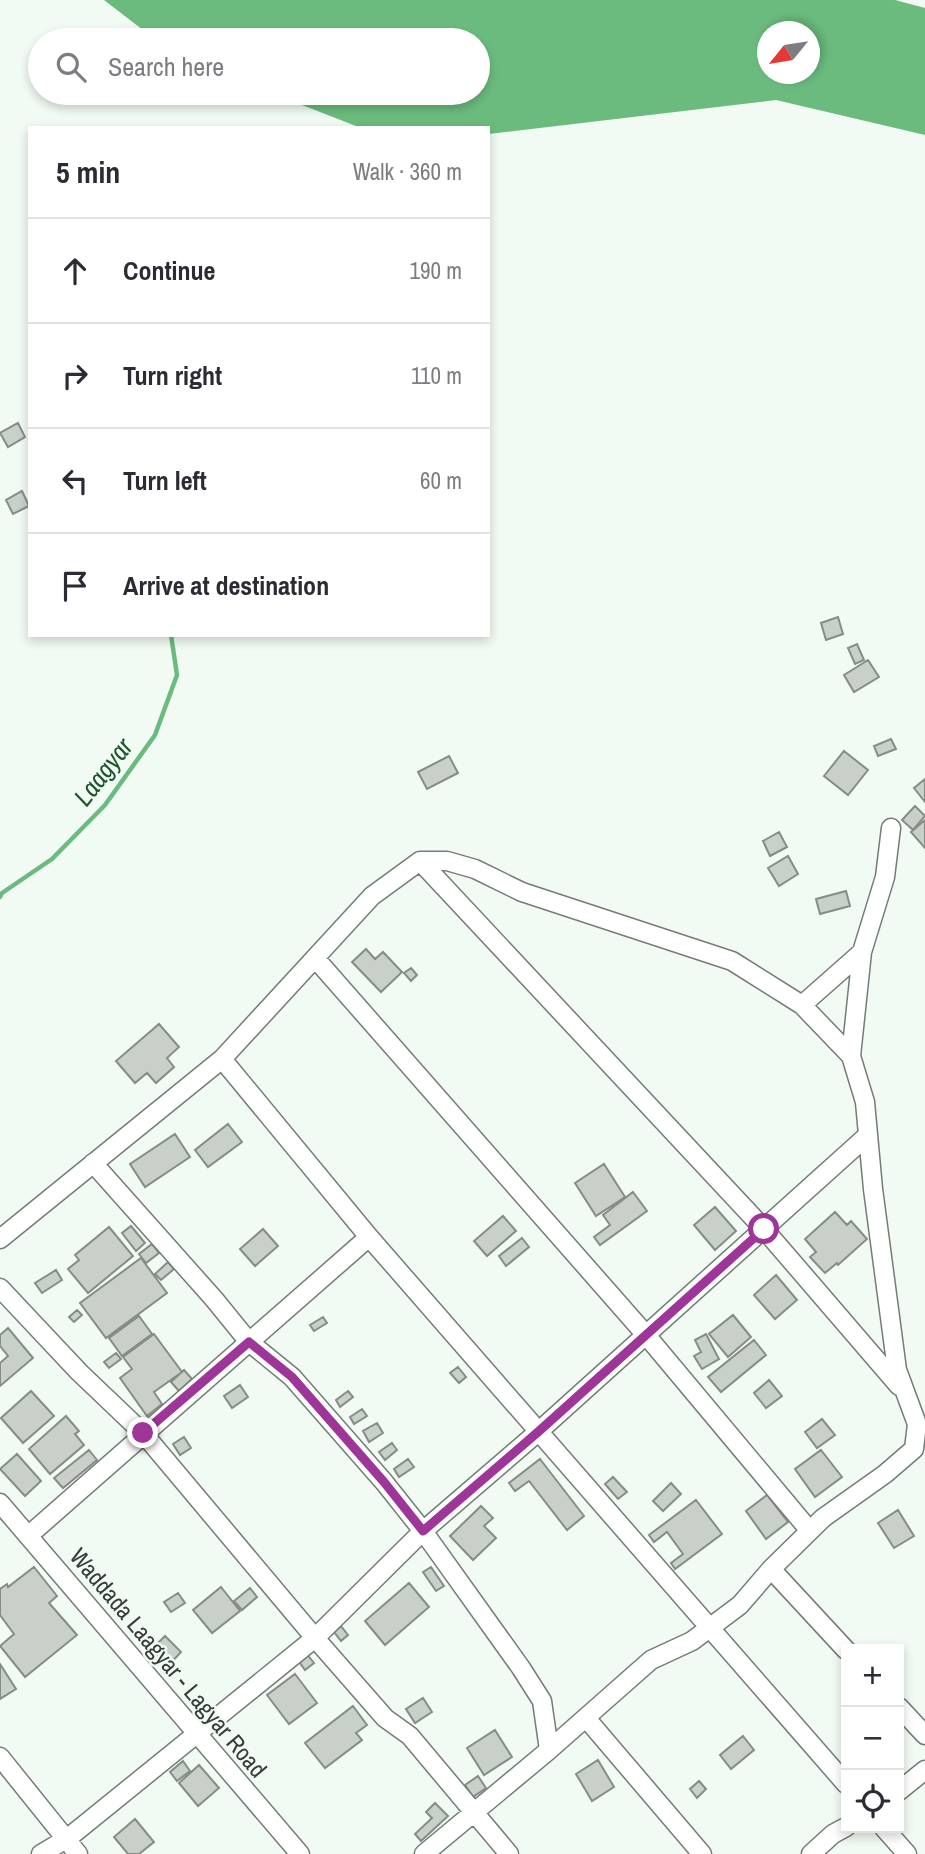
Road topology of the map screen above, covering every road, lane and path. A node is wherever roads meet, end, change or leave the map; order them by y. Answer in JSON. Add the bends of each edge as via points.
{"nodes":[{"id":1,"x":891,"y":828,"type":"dead end"},
{"id":2,"x":420,"y":861,"type":"junction"},
{"id":3,"x":862,"y":952,"type":"junction"},
{"id":4,"x":315,"y":958,"type":"junction"},
{"id":5,"x":802,"y":1004,"type":"junction"},
{"id":6,"x":852,"y":1056,"type":"junction"},
{"id":7,"x":222,"y":1059,"type":"junction"},
{"id":8,"x":868,"y":1135,"type":"junction"},
{"id":9,"x":93,"y":1163,"type":"junction"},
{"id":10,"x":764,"y":1229,"type":"junction"},
{"id":11,"x":369,"y":1237,"type":"junction"},
{"id":12,"x":0,"y":1239,"type":"edge"},
{"id":13,"x":0,"y":1289,"type":"edge"},
{"id":14,"x":646,"y":1335,"type":"junction"},
{"id":15,"x":249,"y":1342,"type":"junction"},
{"id":16,"x":906,"y":1394,"type":"junction"},
{"id":17,"x":538,"y":1432,"type":"junction"},
{"id":18,"x":143,"y":1433,"type":"junction"},
{"id":19,"x":0,"y":1503,"type":"edge"},
{"id":20,"x":423,"y":1531,"type":"junction"},
{"id":21,"x":810,"y":1531,"type":"junction"},
{"id":22,"x":28,"y":1536,"type":"junction"},
{"id":23,"x":771,"y":1569,"type":"junction"},
{"id":24,"x":709,"y":1628,"type":"junction"},
{"id":25,"x":315,"y":1637,"type":"junction"},
{"id":26,"x":841,"y":1645,"type":"edge"},
{"id":27,"x":904,"y":1712,"type":"edge"},
{"id":28,"x":586,"y":1717,"type":"junction"},
{"id":29,"x":195,"y":1732,"type":"junction"},
{"id":30,"x":925,"y":1735,"type":"edge"},
{"id":31,"x":550,"y":1750,"type":"junction"},
{"id":32,"x":0,"y":1757,"type":"edge"},
{"id":33,"x":925,"y":1770,"type":"edge"},
{"id":34,"x":841,"y":1778,"type":"edge"},
{"id":35,"x":904,"y":1787,"type":"edge"},
{"id":36,"x":475,"y":1812,"type":"junction"},
{"id":37,"x":841,"y":1830,"type":"edge"},
{"id":38,"x":888,"y":1833,"type":"edge"},
{"id":39,"x":68,"y":1838,"type":"junction"},
{"id":40,"x":41,"y":1854,"type":"edge"},
{"id":41,"x":78,"y":1854,"type":"edge"},
{"id":42,"x":300,"y":1854,"type":"edge"},
{"id":43,"x":424,"y":1854,"type":"edge"},
{"id":44,"x":509,"y":1854,"type":"edge"},
{"id":45,"x":702,"y":1854,"type":"edge"},
{"id":46,"x":811,"y":1854,"type":"edge"},
{"id":47,"x":907,"y":1854,"type":"edge"}],
"edges":[{"from":1,"to":3,"type":"street","via":[[885,877]]},
{"from":2,"to":4,"type":"street","via":[[372,896]]},
{"from":2,"to":5,"type":"street","via":[[447,861],[475,869],[522,892],[732,961]]},
{"from":2,"to":10,"type":"street"},
{"from":3,"to":5,"type":"street"},
{"from":3,"to":6,"type":"street"},
{"from":4,"to":7,"type":"street"},
{"from":4,"to":14,"type":"street"},
{"from":5,"to":6,"type":"street"},
{"from":6,"to":8,"type":"street","via":[[865,1102]]},
{"from":7,"to":9,"type":"street"},
{"from":7,"to":11,"type":"street"},
{"from":8,"to":10,"type":"street"},
{"from":8,"to":16,"type":"street","via":[[897,1370]]},
{"from":9,"to":12,"type":"street"},
{"from":9,"to":15,"type":"street"},
{"from":10,"to":14,"type":"street"},
{"from":10,"to":16,"type":"street"},
{"from":11,"to":15,"type":"street"},
{"from":11,"to":17,"type":"street"},
{"from":13,"to":18,"type":"street"},
{"from":14,"to":17,"type":"street"},
{"from":14,"to":21,"type":"street"},
{"from":15,"to":18,"type":"street"},
{"from":15,"to":20,"type":"street","via":[[292,1377]]},
{"from":16,"to":21,"type":"street","via":[[917,1424],[914,1448]]},
{"from":17,"to":20,"type":"street"},
{"from":17,"to":24,"type":"street"},
{"from":18,"to":22,"type":"street"},
{"from":18,"to":25,"type":"street"},
{"from":19,"to":22,"type":"street","name":"Waddada Laagyar - Lagyar Road"},
{"from":20,"to":25,"type":"street"},
{"from":20,"to":31,"type":"street","via":[[542,1701]]},
{"from":21,"to":23,"type":"street"},
{"from":22,"to":29,"type":"street","name":"Waddada Laagyar - Lagyar Road"},
{"from":23,"to":24,"type":"street","via":[[740,1605]]},
{"from":23,"to":26,"type":"street"},
{"from":24,"to":28,"type":"street","via":[[651,1660]]},
{"from":24,"to":34,"type":"street"},
{"from":25,"to":29,"type":"street"},
{"from":25,"to":36,"type":"street"},
{"from":27,"to":30,"type":"street"},
{"from":28,"to":31,"type":"street"},
{"from":28,"to":45,"type":"street"},
{"from":29,"to":39,"type":"street"},
{"from":29,"to":42,"type":"street","name":"Waddada Laagyar - Lagyar Road"},
{"from":31,"to":36,"type":"street"},
{"from":32,"to":39,"type":"street"},
{"from":33,"to":35,"type":"street"},
{"from":36,"to":43,"type":"street"},
{"from":36,"to":44,"type":"street"},
{"from":37,"to":46,"type":"street"},
{"from":38,"to":47,"type":"street"},
{"from":39,"to":40,"type":"street"},
{"from":39,"to":41,"type":"street"}]}
